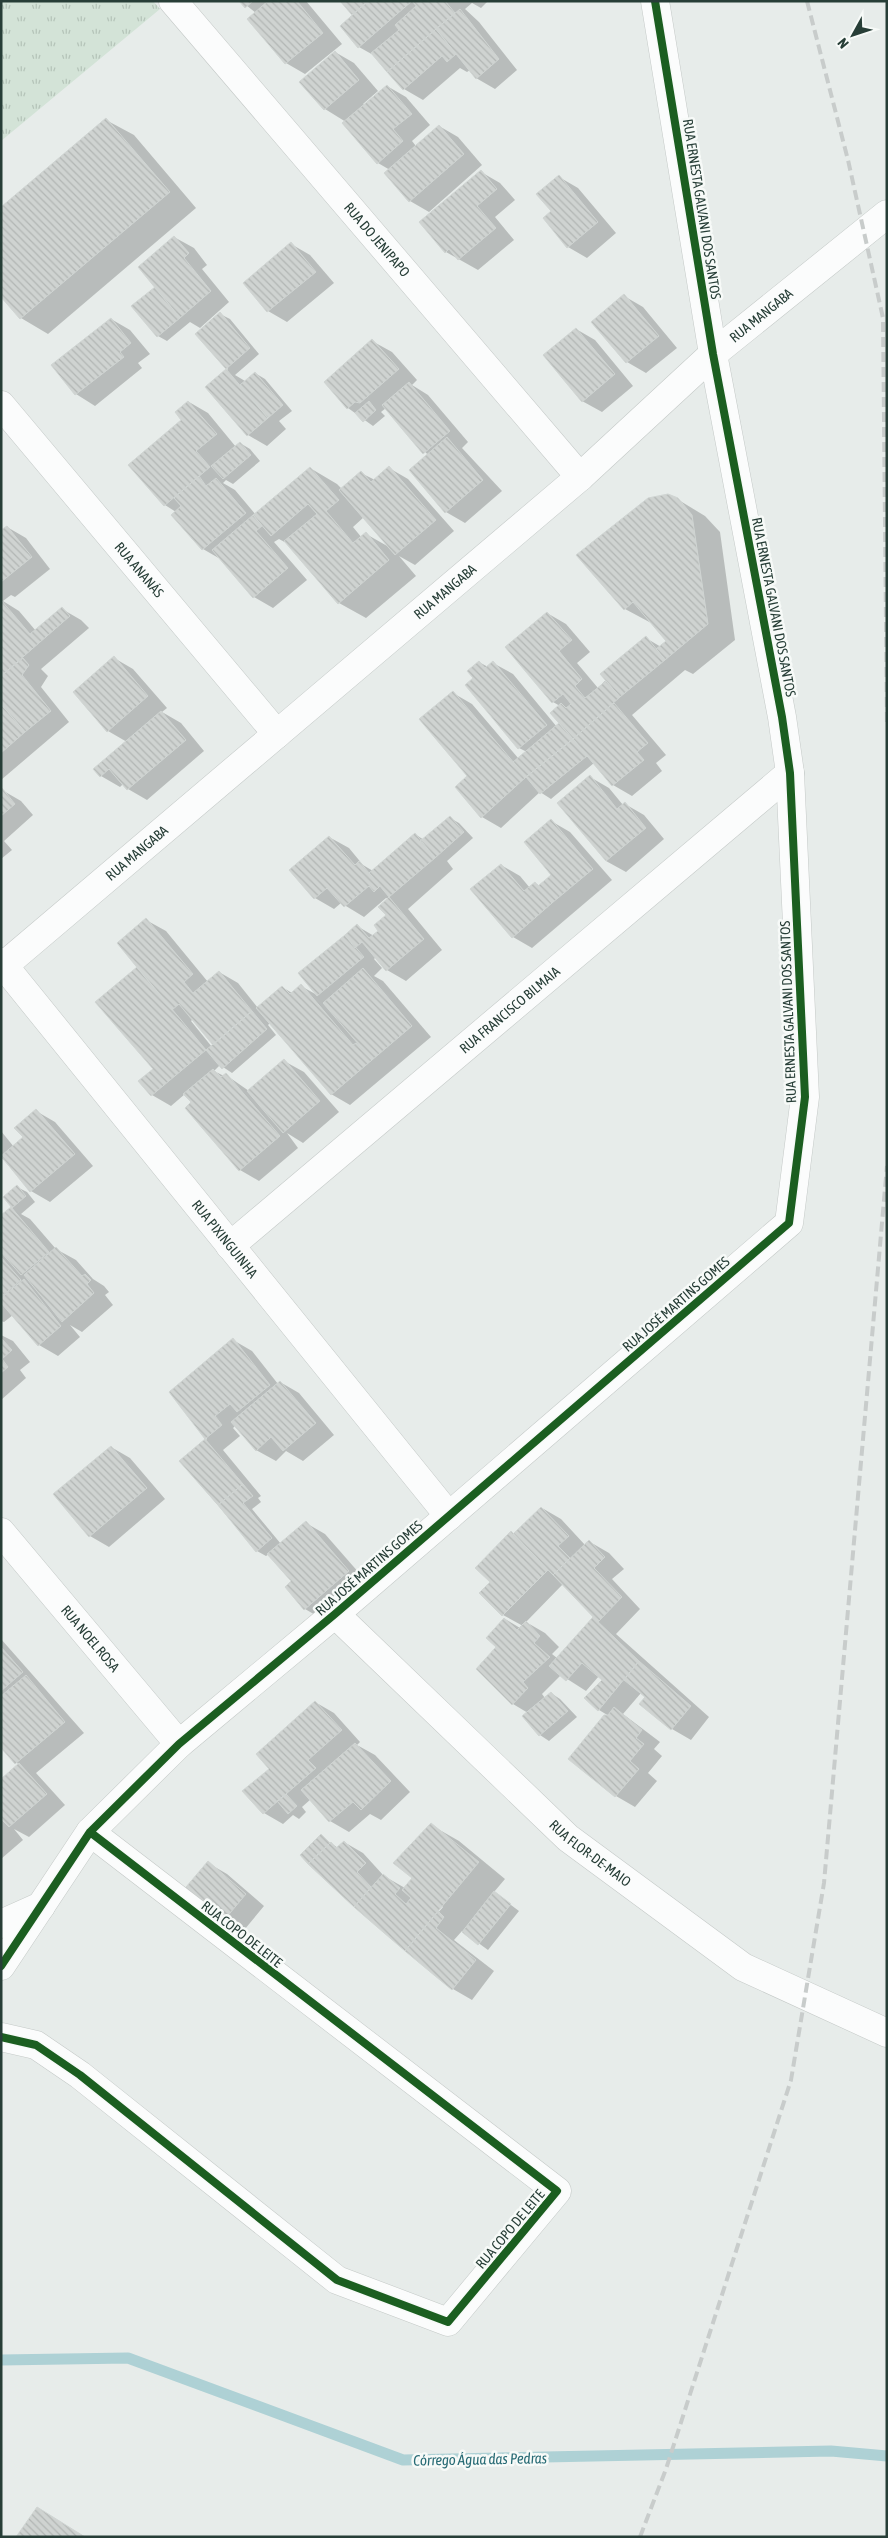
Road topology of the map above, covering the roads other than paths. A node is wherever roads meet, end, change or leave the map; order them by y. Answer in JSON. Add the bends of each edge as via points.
{"nodes":[{"id":1,"x":173,"y":1,"type":"edge"},
{"id":2,"x":655,"y":1,"type":"edge"},
{"id":3,"x":887,"y":214,"type":"edge"},
{"id":4,"x":713,"y":354,"type":"junction"},
{"id":5,"x":1,"y":405,"type":"edge"},
{"id":6,"x":580,"y":477,"type":"junction"},
{"id":7,"x":277,"y":734,"type":"junction"},
{"id":8,"x":790,"y":773,"type":"junction"},
{"id":9,"x":2,"y":965,"type":"edge"},
{"id":10,"x":789,"y":1222,"type":"joint"},
{"id":11,"x":230,"y":1246,"type":"junction"},
{"id":12,"x":449,"y":1516,"type":"junction"},
{"id":13,"x":1,"y":1532,"type":"edge"},
{"id":14,"x":335,"y":1614,"type":"junction"},
{"id":15,"x":179,"y":1744,"type":"junction"},
{"id":16,"x":90,"y":1832,"type":"junction"},
{"id":17,"x":41,"y":1906,"type":"junction"},
{"id":18,"x":1,"y":1924,"type":"edge"},
{"id":19,"x":1,"y":1966,"type":"edge"},
{"id":20,"x":887,"y":2034,"type":"edge"},
{"id":21,"x":1,"y":2037,"type":"edge"}],
"edges":[{"from":1,"to":6,"type":"street","name":"RUA DO JENIPAPO"},
{"from":2,"to":4,"type":"street","name":"RUA ERNESTA GALVANI DOS SANTOS"},
{"from":3,"to":4,"type":"street","name":"RUA MANGABA"},
{"from":4,"to":6,"type":"street","name":"RUA MANGABA"},
{"from":4,"to":8,"type":"street","name":"RUA ERNESTA GALVANI DOS SANTOS"},
{"from":5,"to":7,"type":"street","name":"RUA ANANÁS"},
{"from":6,"to":7,"type":"street","name":"RUA MANGABA"},
{"from":7,"to":9,"type":"street","name":"RUA MANGABA"},
{"from":8,"to":10,"type":"street","name":"RUA ERNESTA GALVANI DOS SANTOS","via":[[805,1097]]},
{"from":8,"to":11,"type":"street","name":"RUA FRANCISCO BILMAIA"},
{"from":9,"to":11,"type":"street","name":"RUA PIXINGUINHA"},
{"from":10,"to":12,"type":"street","name":"RUA JOSÉ MARTINS GOMES"},
{"from":11,"to":12,"type":"street","name":"RUA PIXINGUINHA"},
{"from":12,"to":14,"type":"street","name":"RUA JOSÉ MARTINS GOMES"},
{"from":13,"to":15,"type":"street","name":"RUA NOEL ROSA"},
{"from":14,"to":15,"type":"street","name":"RUA JOSÉ MARTINS GOMES"},
{"from":14,"to":20,"type":"street","name":"RUA FLOR-DE-MAIO","via":[[568,1838],[743,1967]]},
{"from":15,"to":16,"type":"street","name":"RUA JOSÉ MARTINS GOMES"},
{"from":16,"to":17,"type":"street","name":"RUA JOSÉ MARTINS GOMES"},
{"from":16,"to":21,"type":"street","name":"RUA COPO DE LEITE","via":[[557,2191],[448,2322],[337,2280],[80,2075],[36,2045]]},
{"from":17,"to":18,"type":"street"},
{"from":17,"to":19,"type":"street","name":"RUA JOSÉ MARTINS GOMES"}]}
